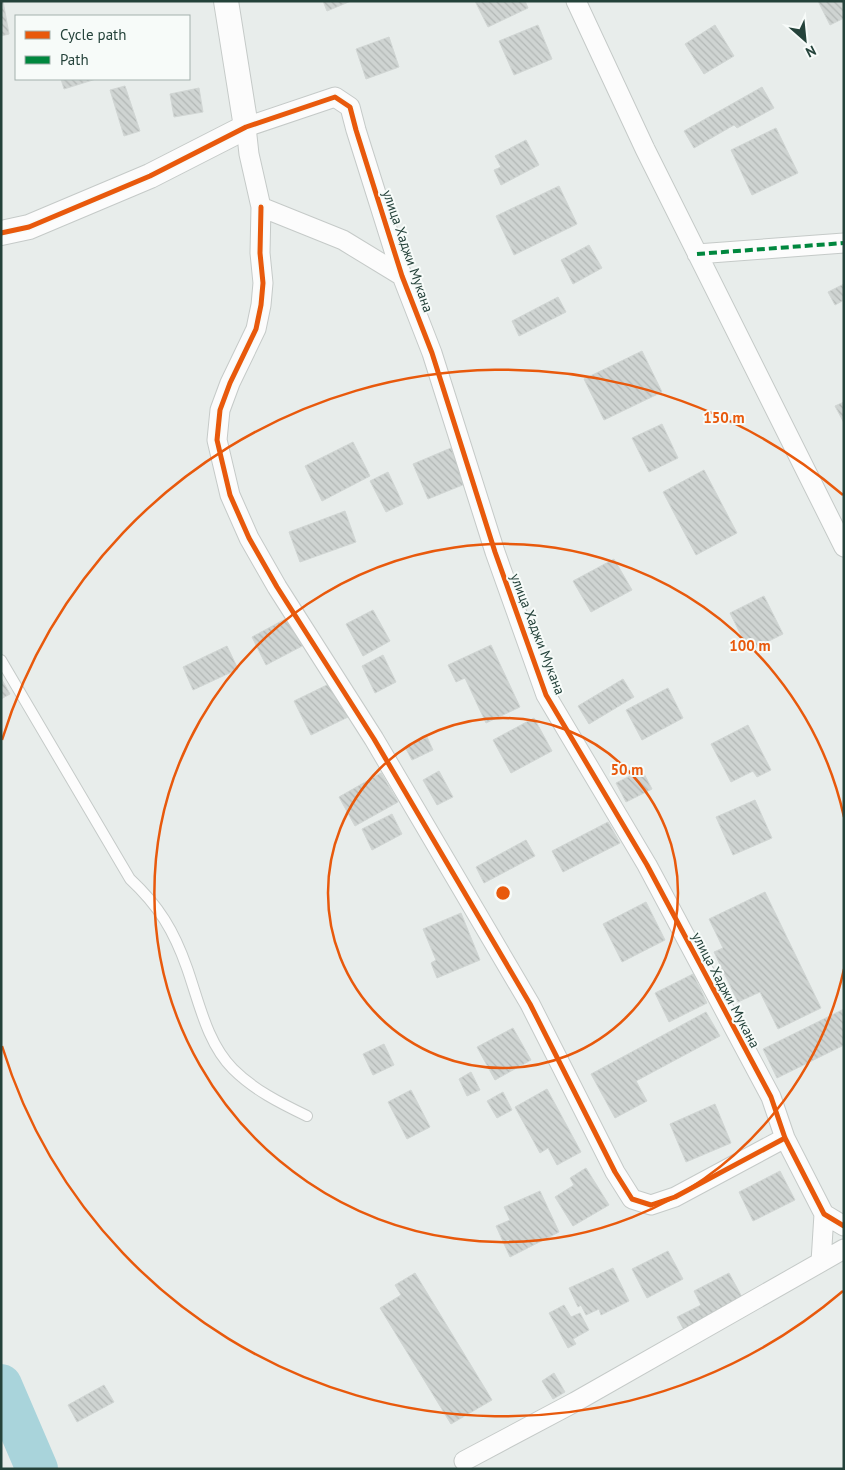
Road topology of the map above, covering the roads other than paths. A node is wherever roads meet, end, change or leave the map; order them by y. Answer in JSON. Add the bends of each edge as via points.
{"nodes":[{"id":1,"x":226,"y":1,"type":"edge"},
{"id":2,"x":576,"y":1,"type":"edge"},
{"id":3,"x":246,"y":127,"type":"junction"},
{"id":4,"x":261,"y":207,"type":"junction"},
{"id":5,"x":1,"y":233,"type":"edge"},
{"id":6,"x":844,"y":243,"type":"edge"},
{"id":7,"x":697,"y":254,"type":"junction"},
{"id":8,"x":402,"y":276,"type":"junction"},
{"id":9,"x":844,"y":547,"type":"edge"},
{"id":10,"x":1,"y":660,"type":"edge"},
{"id":11,"x":307,"y":1116,"type":"dead end"},
{"id":12,"x":785,"y":1138,"type":"junction"},
{"id":13,"x":824,"y":1214,"type":"junction"},
{"id":14,"x":844,"y":1226,"type":"edge"},
{"id":15,"x":844,"y":1249,"type":"edge"},
{"id":16,"x":821,"y":1262,"type":"junction"},
{"id":17,"x":464,"y":1461,"type":"dead end"}],
"edges":[{"from":1,"to":3,"type":"street"},
{"from":2,"to":7,"type":"street"},
{"from":3,"to":4,"type":"street"},
{"from":3,"to":5,"type":"street","via":[[150,176],[29,227]]},
{"from":3,"to":8,"type":"street","name":"улица Хаджи Мукана","via":[[335,97],[350,107]]},
{"from":4,"to":8,"type":"street","via":[[343,240]]},
{"from":4,"to":12,"type":"street","via":[[261,305],[256,329],[220,410],[217,440],[230,495],[249,538],[374,739],[525,995],[615,1172],[632,1199],[651,1205],[675,1197]]},
{"from":6,"to":7,"type":"street"},
{"from":7,"to":9,"type":"street"},
{"from":8,"to":12,"type":"street","name":"улица Хаджи Мукана","via":[[432,353],[495,552],[546,695],[647,865],[771,1097]]},
{"from":10,"to":11,"type":"lane","via":[[130,879],[161,912],[221,1054],[232,1068],[267,1096]]},
{"from":12,"to":13,"type":"street","name":"улица Хаджи Мукана"},
{"from":13,"to":14,"type":"street"},
{"from":13,"to":16,"type":"street"},
{"from":15,"to":16,"type":"street"},
{"from":16,"to":17,"type":"street","via":[[575,1402]]}]}
